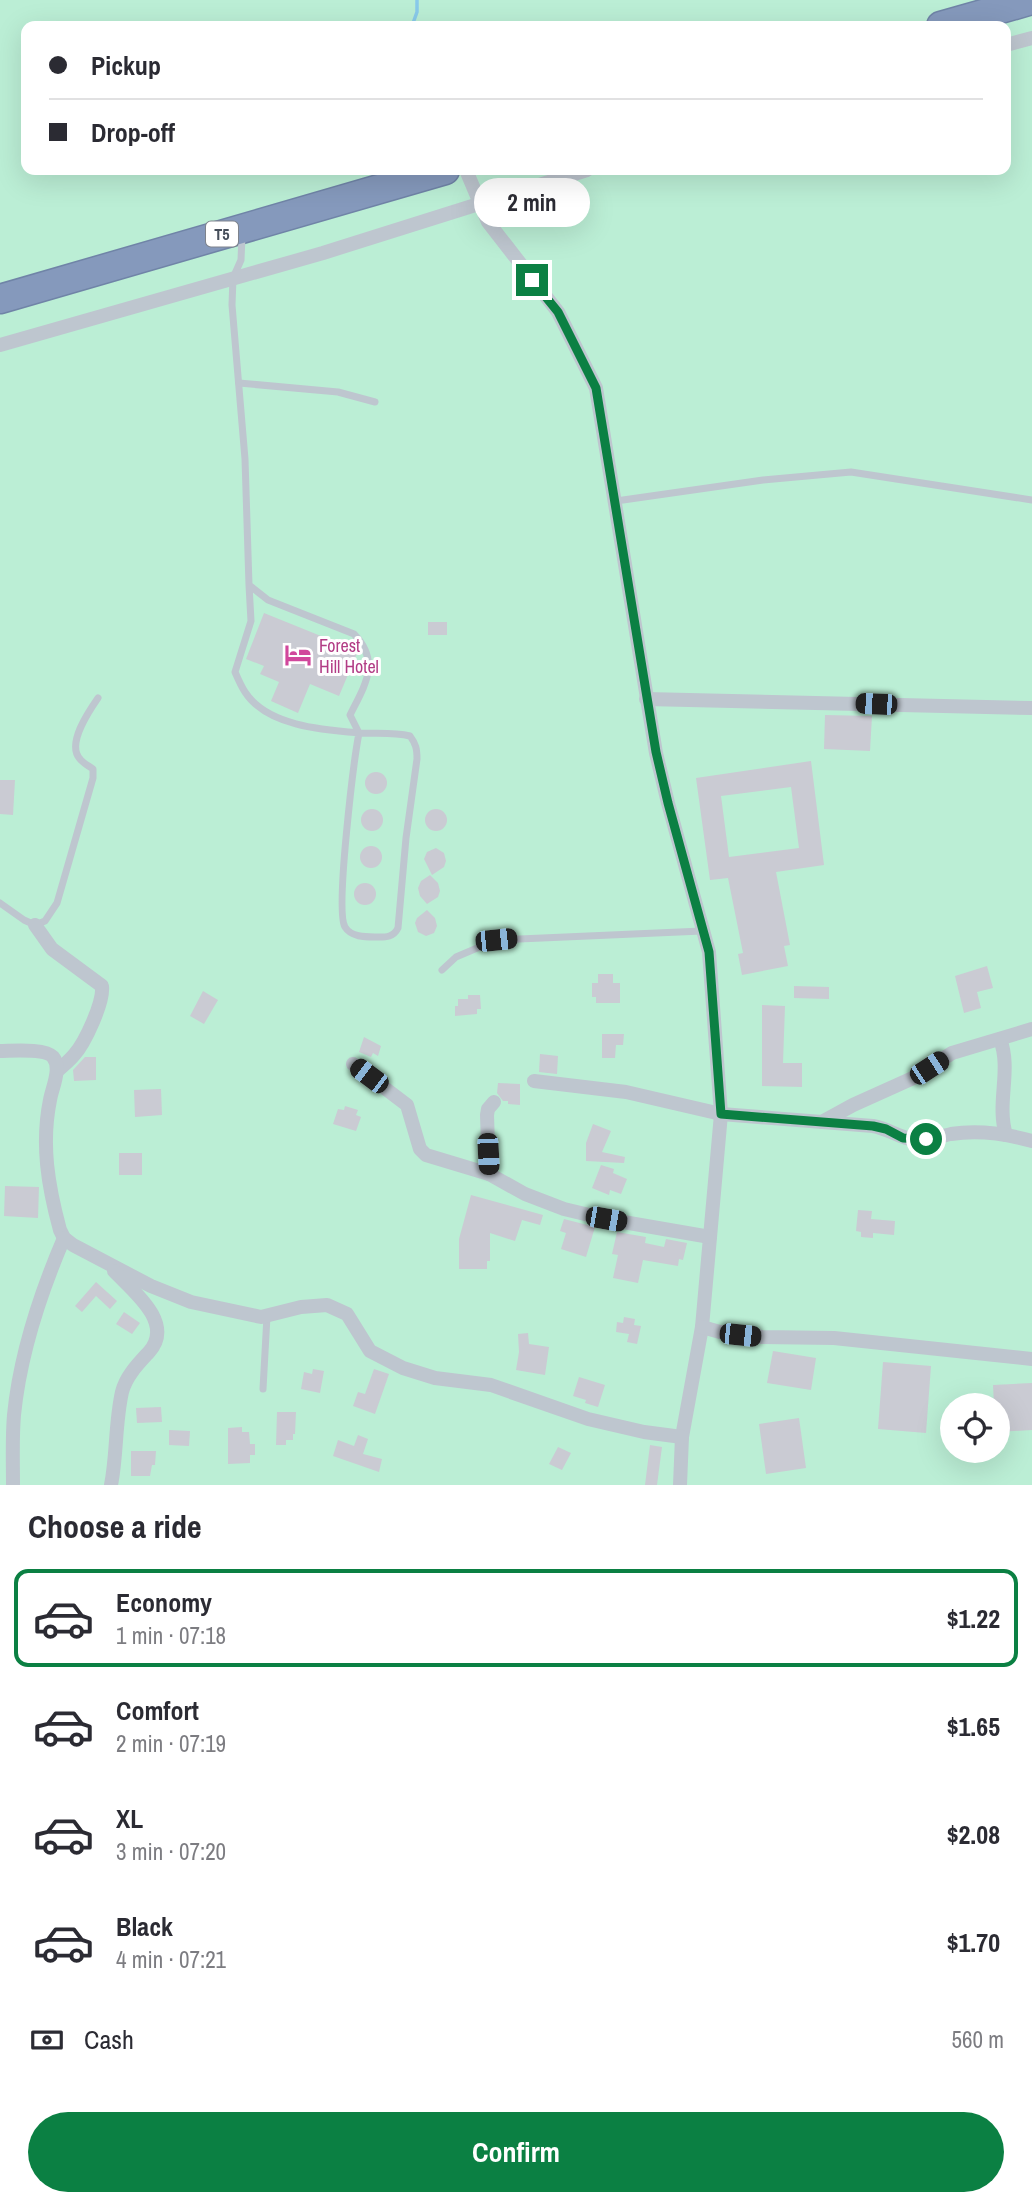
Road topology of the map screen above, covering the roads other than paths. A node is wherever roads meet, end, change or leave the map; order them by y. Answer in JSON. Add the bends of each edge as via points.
{"nodes":[{"id":1,"x":1032,"y":0,"type":"edge"},
{"id":2,"x":958,"y":21,"type":"edge"},
{"id":3,"x":1032,"y":37,"type":"edge"},
{"id":4,"x":1011,"y":43,"type":"edge"},
{"id":5,"x":427,"y":175,"type":"edge"},
{"id":6,"x":469,"y":175,"type":"edge"},
{"id":7,"x":571,"y":175,"type":"edge"},
{"id":8,"x":479,"y":204,"type":"junction"},
{"id":9,"x":243,"y":228,"type":"junction"},
{"id":10,"x":233,"y":278,"type":"junction"},
{"id":11,"x":0,"y":299,"type":"edge"},
{"id":12,"x":0,"y":345,"type":"edge"},
{"id":13,"x":239,"y":383,"type":"junction"},
{"id":14,"x":375,"y":402,"type":"dead end"},
{"id":15,"x":1032,"y":500,"type":"edge"},
{"id":16,"x":616,"y":501,"type":"junction"},
{"id":17,"x":249,"y":584,"type":"junction"},
{"id":18,"x":98,"y":698,"type":"dead end"},
{"id":19,"x":646,"y":699,"type":"junction"},
{"id":20,"x":1032,"y":708,"type":"edge"},
{"id":21,"x":359,"y":733,"type":"junction"},
{"id":22,"x":0,"y":903,"type":"edge"},
{"id":23,"x":35,"y":925,"type":"junction"},
{"id":24,"x":702,"y":931,"type":"junction"},
{"id":25,"x":442,"y":970,"type":"dead end"},
{"id":26,"x":1032,"y":1029,"type":"edge"},
{"id":27,"x":1000,"y":1038,"type":"junction"},
{"id":28,"x":0,"y":1051,"type":"edge"},
{"id":29,"x":353,"y":1064,"type":"dead end"},
{"id":30,"x":57,"y":1071,"type":"junction"},
{"id":31,"x":534,"y":1081,"type":"dead end"},
{"id":32,"x":494,"y":1102,"type":"dead end"},
{"id":33,"x":721,"y":1114,"type":"junction"},
{"id":34,"x":822,"y":1122,"type":"junction"},
{"id":35,"x":1006,"y":1135,"type":"junction"},
{"id":36,"x":1032,"y":1141,"type":"edge"},
{"id":37,"x":489,"y":1174,"type":"junction"},
{"id":38,"x":710,"y":1237,"type":"junction"},
{"id":39,"x":64,"y":1238,"type":"junction"},
{"id":40,"x":106,"y":1262,"type":"junction"},
{"id":41,"x":267,"y":1316,"type":"junction"},
{"id":42,"x":702,"y":1327,"type":"junction"},
{"id":43,"x":1032,"y":1359,"type":"edge"},
{"id":44,"x":262,"y":1389,"type":"dead end"},
{"id":45,"x":682,"y":1437,"type":"junction"},
{"id":46,"x":13,"y":1485,"type":"edge"},
{"id":47,"x":111,"y":1485,"type":"edge"},
{"id":48,"x":680,"y":1485,"type":"edge"}],
"edges":[{"from":1,"to":2,"type":"highway"},
{"from":3,"to":4,"type":"street"},
{"from":5,"to":9,"type":"highway","number":"T5"},
{"from":6,"to":8,"type":"street"},
{"from":7,"to":8,"type":"street"},
{"from":8,"to":10,"type":"street"},
{"from":8,"to":16,"type":"street","via":[[558,312],[590,372]]},
{"from":9,"to":10,"type":"lane","via":[[241,260]]},
{"from":9,"to":11,"type":"highway","number":"T5"},
{"from":10,"to":12,"type":"street"},
{"from":10,"to":13,"type":"lane"},
{"from":13,"to":14,"type":"lane","via":[[338,392]]},
{"from":13,"to":17,"type":"lane"},
{"from":15,"to":16,"type":"lane","via":[[844,472]]},
{"from":16,"to":19,"type":"street"},
{"from":17,"to":21,"type":"lane","via":[[268,600],[354,634],[365,645],[370,672],[350,715]]},
{"from":17,"to":21,"type":"lane","via":[[251,621],[235,672],[245,693],[266,713],[297,725]]},
{"from":18,"to":23,"type":"lane","via":[[75,741],[79,758],[93,769],[85,809],[57,903],[45,921]]},
{"from":19,"to":20,"type":"street"},
{"from":19,"to":24,"type":"street"},
{"from":21,"to":21,"type":"lane","via":[[342,919],[349,932],[358,936],[390,937],[398,928],[417,750],[410,736]]},
{"from":22,"to":23,"type":"lane"},
{"from":23,"to":30,"type":"street","via":[[52,949],[102,986],[103,992],[78,1050]]},
{"from":24,"to":25,"type":"lane","via":[[496,940],[456,957]]},
{"from":24,"to":33,"type":"street","via":[[713,988]]},
{"from":26,"to":27,"type":"street"},
{"from":27,"to":34,"type":"street","via":[[952,1054]]},
{"from":27,"to":35,"type":"street","via":[[1005,1055]]},
{"from":28,"to":30,"type":"street","via":[[43,1052],[55,1060]]},
{"from":29,"to":37,"type":"street","via":[[407,1105],[423,1153]]},
{"from":30,"to":39,"type":"street","via":[[45,1152]]},
{"from":31,"to":33,"type":"street","via":[[626,1091]]},
{"from":32,"to":37,"type":"street","via":[[487,1115]]},
{"from":33,"to":34,"type":"street"},
{"from":33,"to":38,"type":"street"},
{"from":34,"to":35,"type":"street","via":[[873,1126],[918,1140],[957,1133]]},
{"from":35,"to":36,"type":"street"},
{"from":37,"to":38,"type":"street","via":[[564,1209]]},
{"from":38,"to":42,"type":"street"},
{"from":39,"to":40,"type":"street"},
{"from":39,"to":46,"type":"street","via":[[27,1346],[14,1415]]},
{"from":40,"to":41,"type":"street","via":[[191,1302]]},
{"from":40,"to":47,"type":"street","via":[[148,1306],[157,1330],[155,1345],[128,1377],[122,1394]]},
{"from":41,"to":44,"type":"lane"},
{"from":41,"to":45,"type":"street","via":[[327,1305],[347,1314],[370,1351],[403,1368],[435,1378],[491,1385],[588,1419]]},
{"from":42,"to":43,"type":"street","via":[[762,1337],[834,1338]]},
{"from":42,"to":45,"type":"street"},
{"from":45,"to":48,"type":"street"}]}
